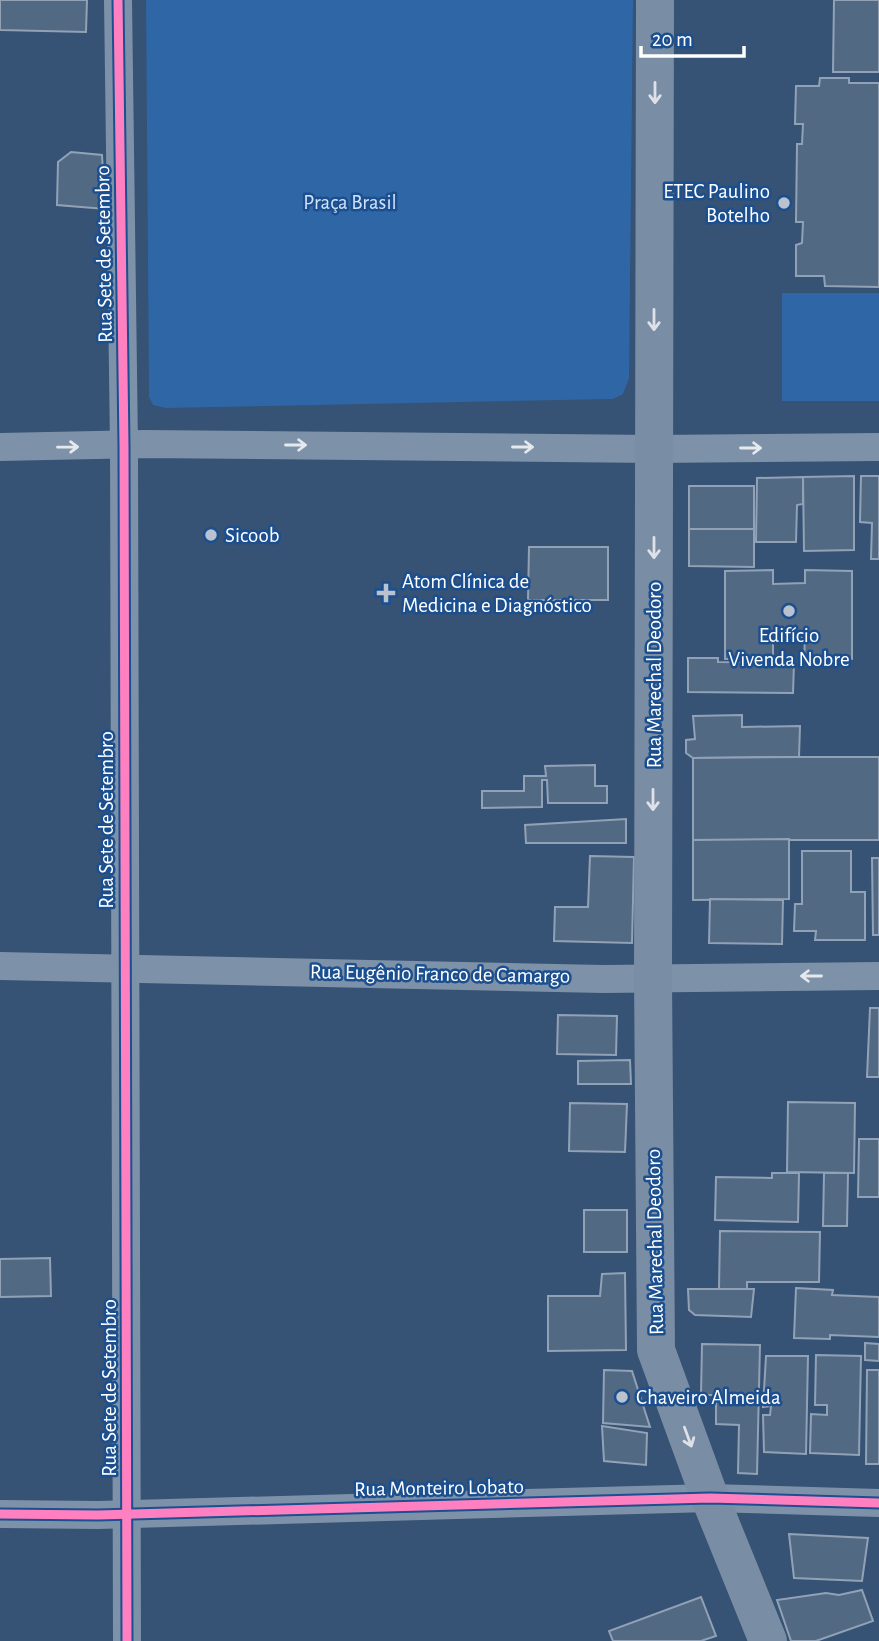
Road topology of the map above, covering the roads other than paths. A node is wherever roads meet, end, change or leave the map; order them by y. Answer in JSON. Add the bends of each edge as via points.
{"nodes":[{"id":1,"x":118,"y":0,"type":"edge"},
{"id":2,"x":655,"y":0,"type":"edge"},
{"id":3,"x":124,"y":446,"type":"junction"},
{"id":4,"x":0,"y":447,"type":"edge"},
{"id":5,"x":879,"y":447,"type":"edge"},
{"id":6,"x":654,"y":449,"type":"junction"},
{"id":7,"x":0,"y":966,"type":"edge"},
{"id":8,"x":123,"y":968,"type":"junction"},
{"id":9,"x":879,"y":976,"type":"edge"},
{"id":10,"x":653,"y":979,"type":"junction"},
{"id":11,"x":710,"y":1499,"type":"junction"},
{"id":12,"x":879,"y":1503,"type":"edge"},
{"id":13,"x":127,"y":1513,"type":"junction"},
{"id":14,"x":0,"y":1514,"type":"edge"},
{"id":15,"x":127,"y":1641,"type":"edge"},
{"id":16,"x":768,"y":1641,"type":"edge"}],
"edges":[{"from":1,"to":3,"type":"street","name":"Rua Sete de Setembro"},
{"from":2,"to":6,"type":"main road","name":"Rua Marechal Deodoro","one_way":true},
{"from":4,"to":3,"type":"street","one_way":true},
{"from":3,"to":6,"type":"street","one_way":true},
{"from":3,"to":8,"type":"street","name":"Rua Sete de Setembro"},
{"from":6,"to":5,"type":"street","one_way":true},
{"from":6,"to":10,"type":"main road","name":"Rua Marechal Deodoro","one_way":true},
{"from":7,"to":8,"type":"street","name":"Rua Eugênio Franco de Camargo"},
{"from":8,"to":10,"type":"street","name":"Rua Eugênio Franco de Camargo"},
{"from":8,"to":13,"type":"street","name":"Rua Sete de Setembro"},
{"from":9,"to":10,"type":"street","name":"Rua Eugênio Franco de Camargo","one_way":true},
{"from":10,"to":11,"type":"main road","name":"Rua Marechal Deodoro","one_way":true,"via":[[656,1350]]},
{"from":11,"to":12,"type":"street","name":"Rua Monteiro Lobato"},
{"from":11,"to":13,"type":"street","name":"Rua Monteiro Lobato"},
{"from":11,"to":16,"type":"main road","name":"Rua Marechal Deodoro"},
{"from":13,"to":14,"type":"street","name":"Rua Monteiro Lobato"},
{"from":13,"to":15,"type":"street","name":"Rua Sete de Setembro"}]}
